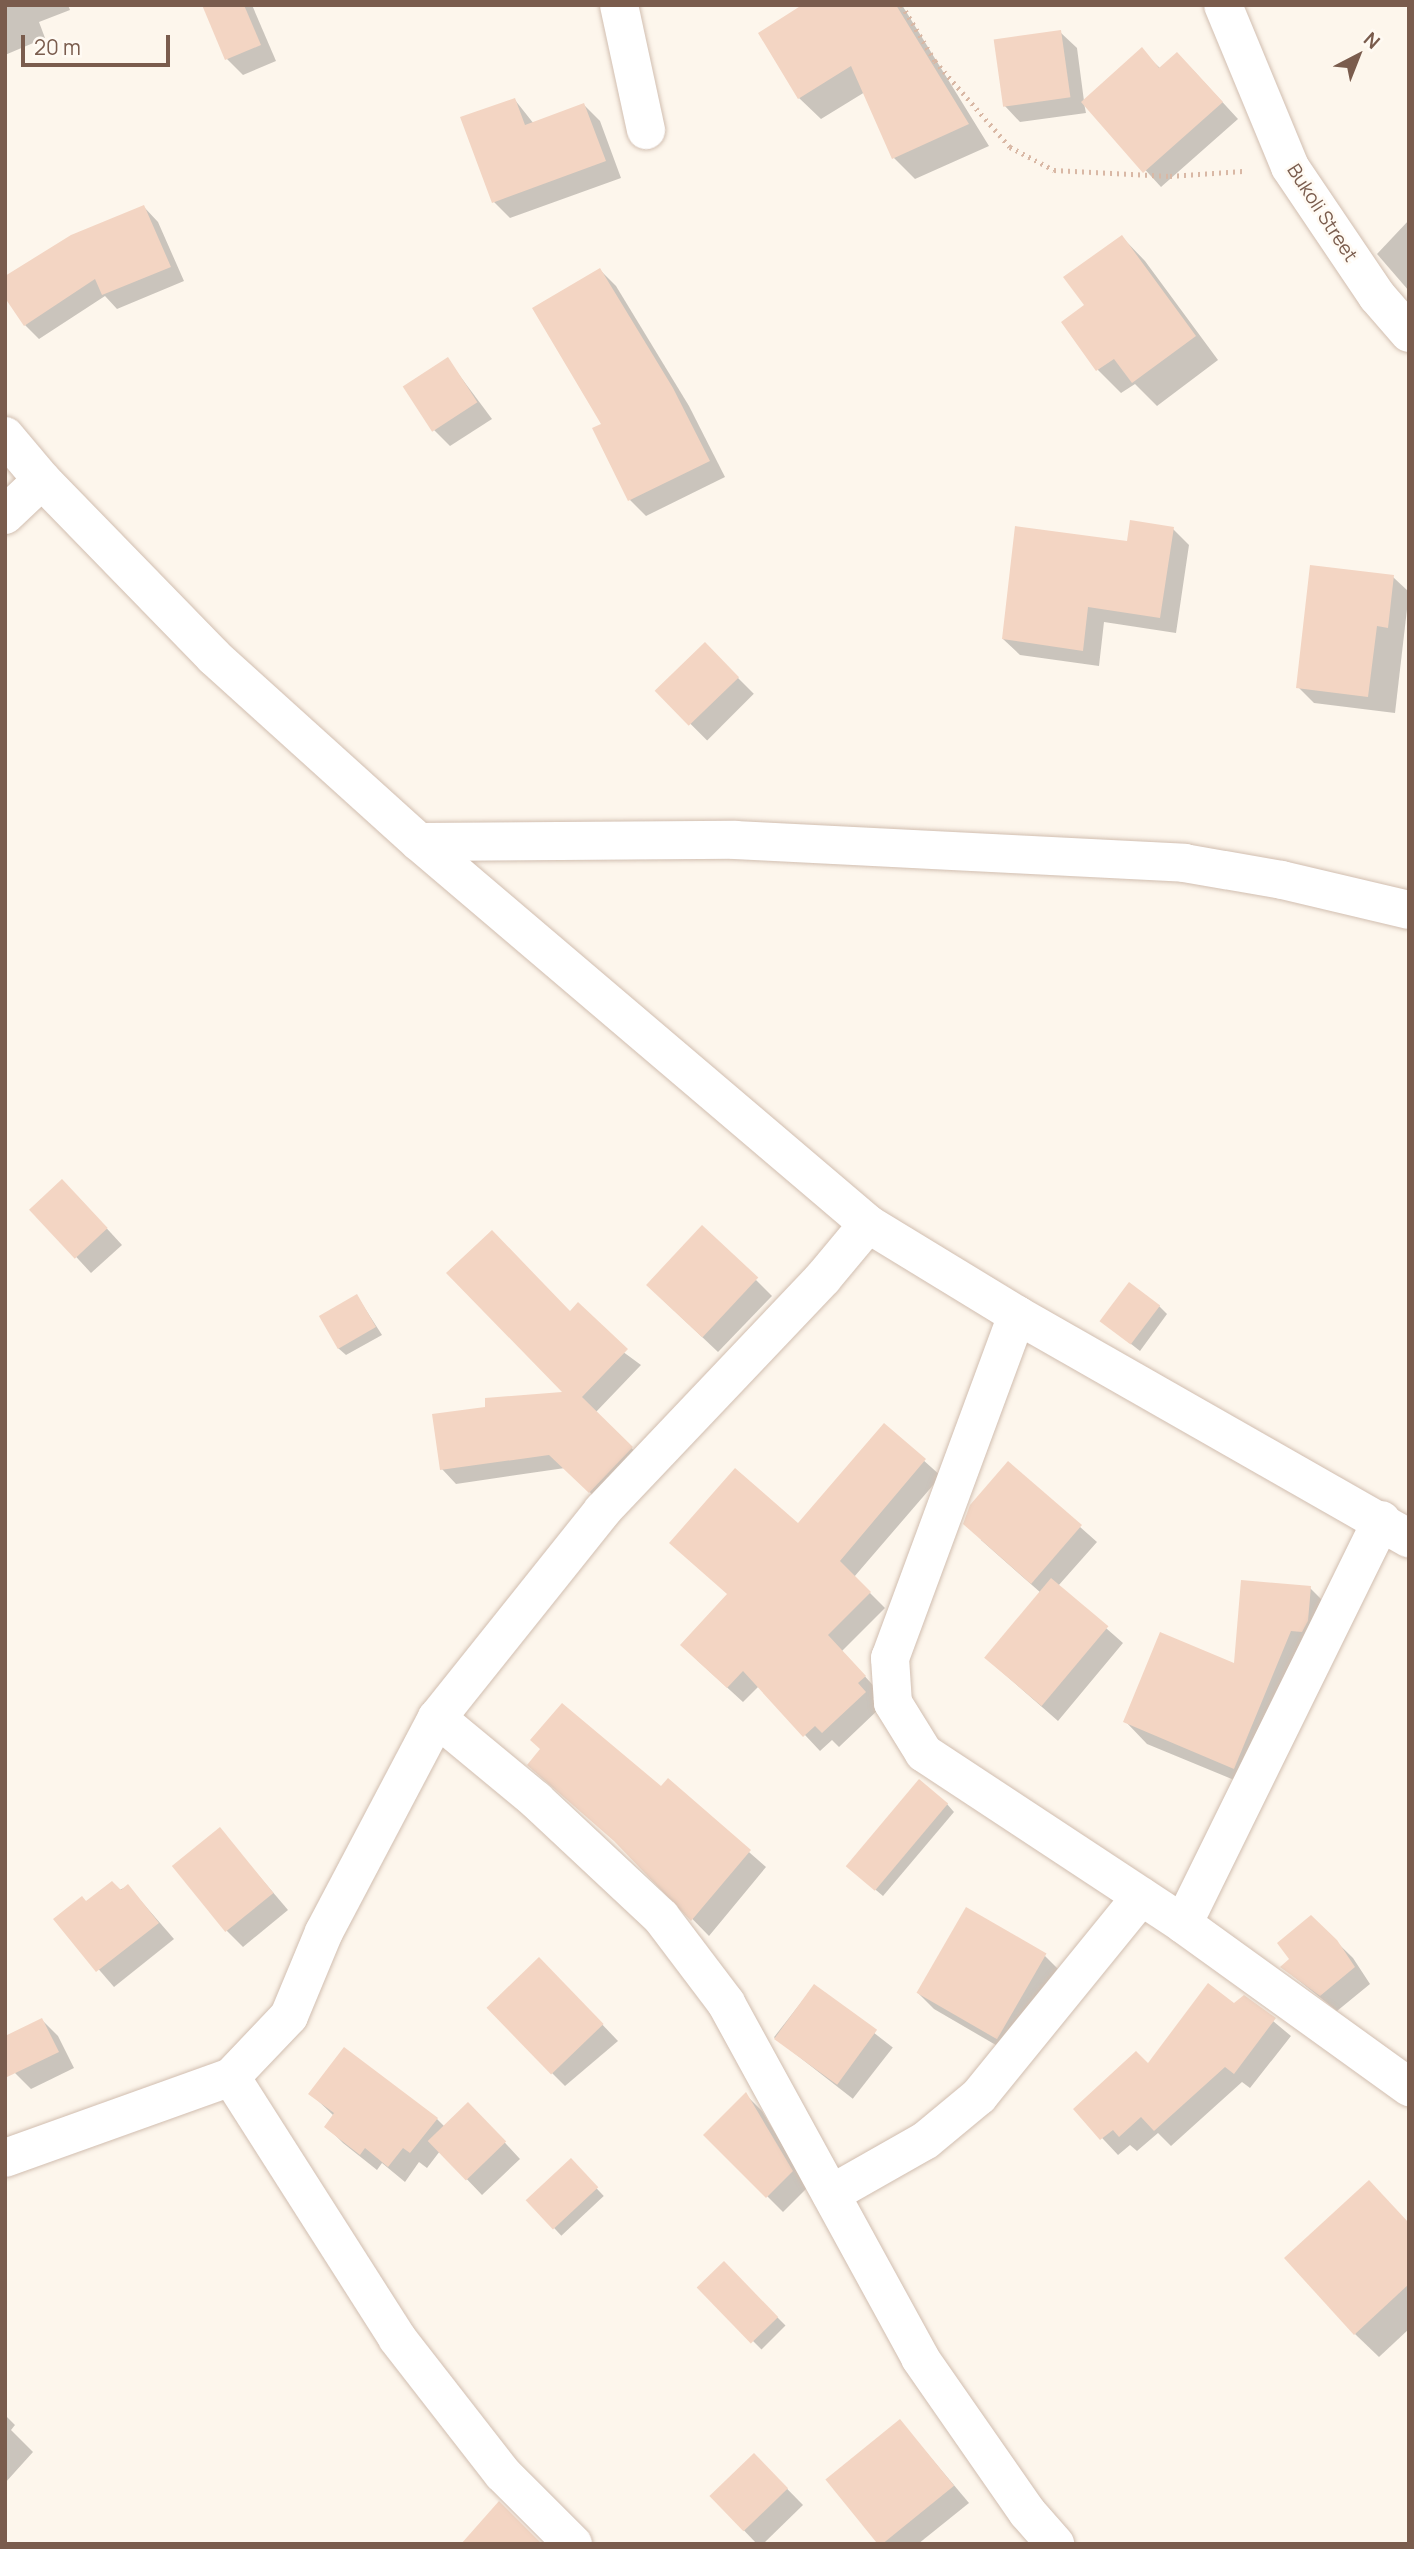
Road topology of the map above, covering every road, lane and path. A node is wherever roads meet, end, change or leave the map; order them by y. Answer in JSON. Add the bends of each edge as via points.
{"nodes":[{"id":1,"x":619,"y":5,"type":"edge"},
{"id":2,"x":902,"y":5,"type":"edge"},
{"id":3,"x":1223,"y":5,"type":"edge"},
{"id":4,"x":646,"y":130,"type":"dead end"},
{"id":5,"x":1290,"y":167,"type":"junction"},
{"id":6,"x":1409,"y":333,"type":"edge"},
{"id":7,"x":5,"y":436,"type":"edge"},
{"id":8,"x":42,"y":481,"type":"junction"},
{"id":9,"x":5,"y":515,"type":"edge"},
{"id":10,"x":419,"y":842,"type":"junction"},
{"id":11,"x":1409,"y":910,"type":"edge"},
{"id":12,"x":868,"y":1224,"type":"junction"},
{"id":13,"x":1017,"y":1315,"type":"junction"},
{"id":14,"x":1396,"y":1530,"type":"edge"},
{"id":15,"x":437,"y":1718,"type":"junction"},
{"id":16,"x":1141,"y":1896,"type":"junction"},
{"id":17,"x":1183,"y":1924,"type":"junction"},
{"id":18,"x":231,"y":2077,"type":"junction"},
{"id":19,"x":1409,"y":2087,"type":"edge"},
{"id":20,"x":5,"y":2158,"type":"edge"},
{"id":21,"x":831,"y":2194,"type":"junction"},
{"id":22,"x":573,"y":2544,"type":"edge"},
{"id":23,"x":1055,"y":2544,"type":"edge"}],
"edges":[{"from":1,"to":4,"type":"street"},
{"from":2,"to":5,"type":"path","via":[[935,61],[1010,146],[1054,170],[1170,176]]},
{"from":3,"to":5,"type":"street","name":"Bukoli Street"},
{"from":5,"to":6,"type":"street","name":"Bukoli Street","via":[[1377,296]]},
{"from":7,"to":8,"type":"street"},
{"from":8,"to":9,"type":"street"},
{"from":8,"to":10,"type":"street","via":[[214,657]]},
{"from":10,"to":11,"type":"street","via":[[735,840],[1184,863]]},
{"from":10,"to":12,"type":"street"},
{"from":12,"to":13,"type":"street"},
{"from":12,"to":15,"type":"street","via":[[823,1278],[602,1511]]},
{"from":13,"to":14,"type":"street"},
{"from":13,"to":16,"type":"street","via":[[890,1658],[893,1703],[924,1753]]},
{"from":14,"to":17,"type":"street"},
{"from":15,"to":18,"type":"street","via":[[324,1932],[289,2016]]},
{"from":15,"to":21,"type":"street","via":[[536,1800],[661,1917],[726,2003]]},
{"from":16,"to":17,"type":"street"},
{"from":16,"to":21,"type":"street","via":[[979,2096],[926,2140]]},
{"from":17,"to":19,"type":"street"},
{"from":18,"to":20,"type":"street"},
{"from":18,"to":22,"type":"street","via":[[397,2338],[503,2474]]},
{"from":21,"to":23,"type":"street","via":[[920,2358],[1027,2512]]}]}
